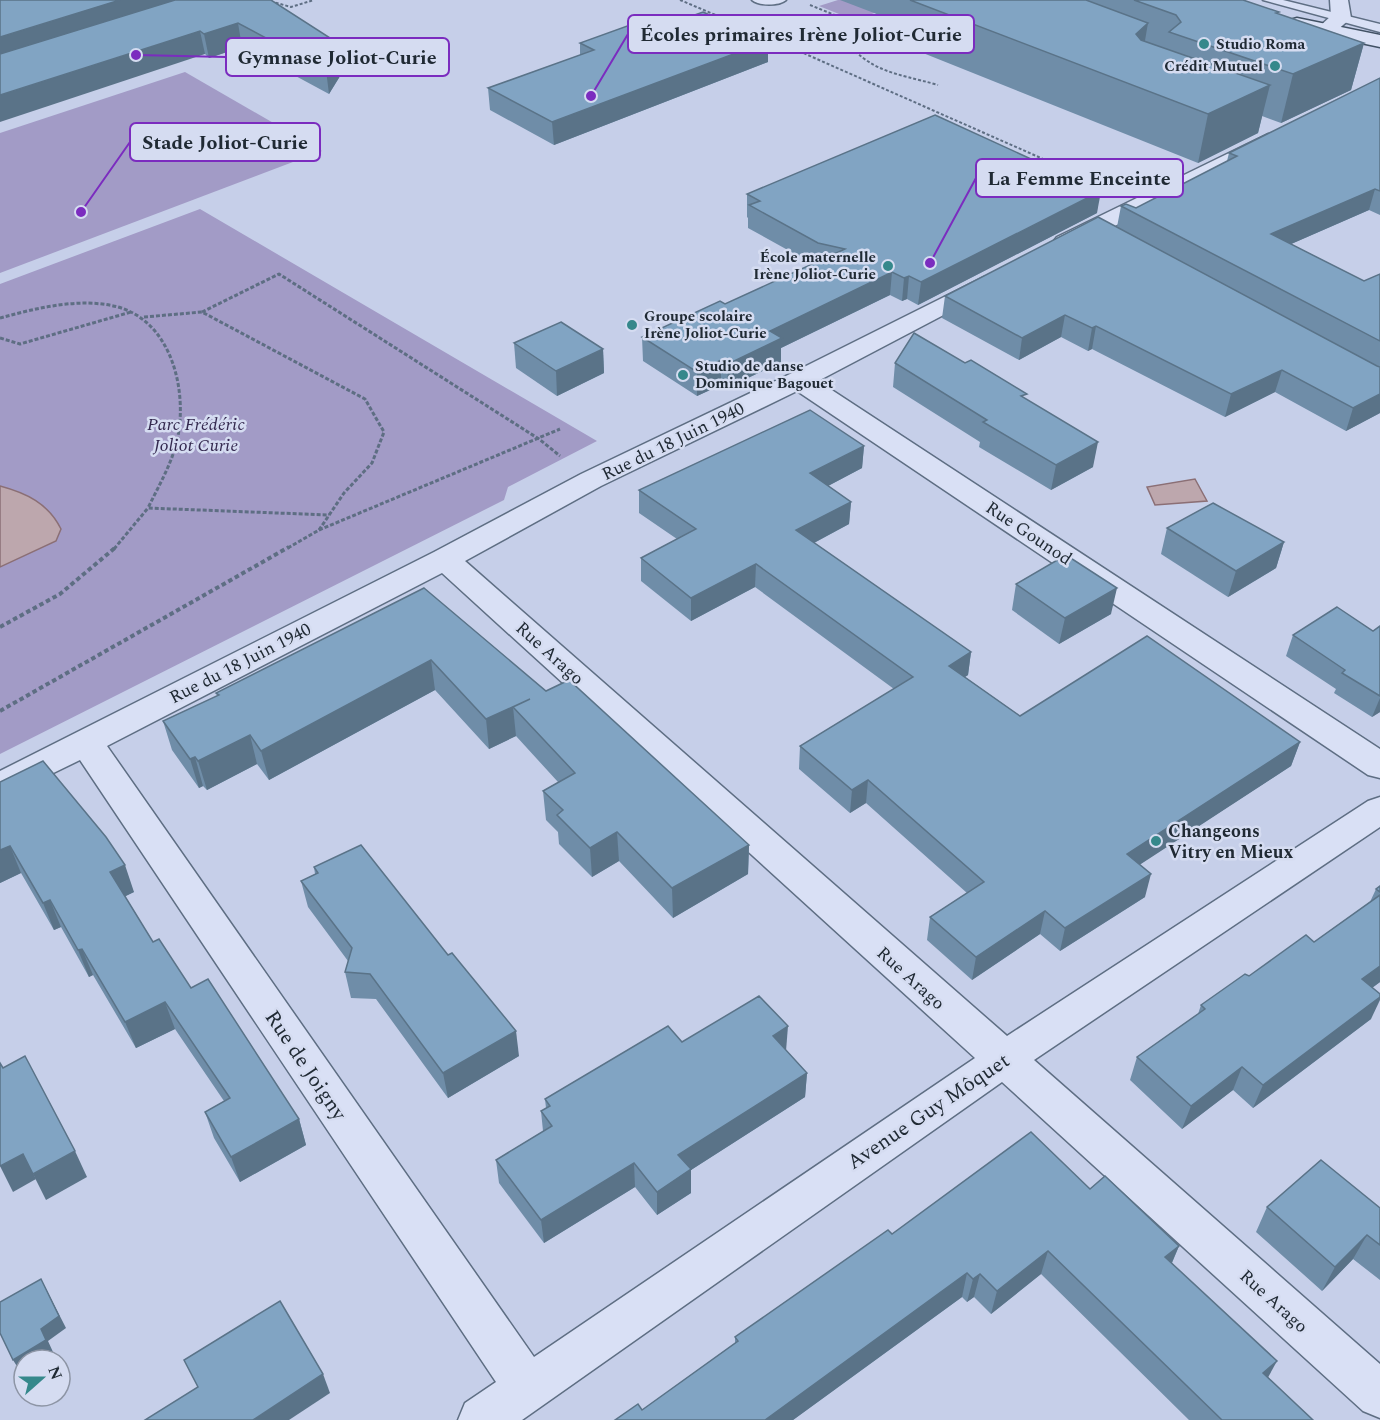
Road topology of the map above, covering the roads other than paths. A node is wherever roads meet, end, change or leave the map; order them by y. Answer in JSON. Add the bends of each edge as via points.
{"nodes":[{"id":1,"x":758,"y":0,"type":"edge"},
{"id":2,"x":780,"y":0,"type":"edge"},
{"id":3,"x":1262,"y":7,"type":"edge"},
{"id":4,"x":1340,"y":9,"type":"edge"},
{"id":5,"x":1380,"y":28,"type":"edge"},
{"id":6,"x":1322,"y":33,"type":"junction"},
{"id":7,"x":1380,"y":41,"type":"edge"},
{"id":8,"x":1279,"y":129,"type":"edge"},
{"id":9,"x":1043,"y":254,"type":"edge"},
{"id":10,"x":1012,"y":270,"type":"edge"},
{"id":11,"x":799,"y":380,"type":"junction"},
{"id":12,"x":445,"y":559,"type":"junction"},
{"id":13,"x":86,"y":742,"type":"junction"},
{"id":14,"x":1380,"y":766,"type":"edge"},
{"id":15,"x":0,"y":786,"type":"edge"},
{"id":16,"x":1380,"y":810,"type":"edge"},
{"id":17,"x":1003,"y":1059,"type":"junction"},
{"id":18,"x":528,"y":1387,"type":"junction"},
{"id":19,"x":1380,"y":1395,"type":"edge"},
{"id":20,"x":482,"y":1420,"type":"edge"}],
"edges":[{"from":1,"to":2,"type":"lane"},
{"from":3,"to":4,"type":"lane"},
{"from":3,"to":6,"type":"street"},
{"from":4,"to":5,"type":"lane"},
{"from":4,"to":6,"type":"street"},
{"from":6,"to":7,"type":"street"},
{"from":8,"to":9,"type":"street","via":[[1141,202],[1105,232]]},
{"from":10,"to":11,"type":"street","name":"Rue du 18 Juin 1940"},
{"from":11,"to":12,"type":"street","name":"Rue du 18 Juin 1940","via":[[591,480]]},
{"from":11,"to":14,"type":"street","name":"Rue Gounod"},
{"from":12,"to":13,"type":"street","name":"Rue du 18 Juin 1940"},
{"from":12,"to":17,"type":"street","name":"Rue Arago"},
{"from":13,"to":15,"type":"street","name":"Rue du 18 Juin 1940"},
{"from":13,"to":18,"type":"street","name":"Rue de Joigny"},
{"from":16,"to":17,"type":"street","name":"Avenue Guy Môquet"},
{"from":17,"to":18,"type":"street","name":"Avenue Guy Môquet"},
{"from":17,"to":19,"type":"street","name":"Rue Arago"},
{"from":18,"to":20,"type":"street","name":"Avenue Guy Môquet"}]}
